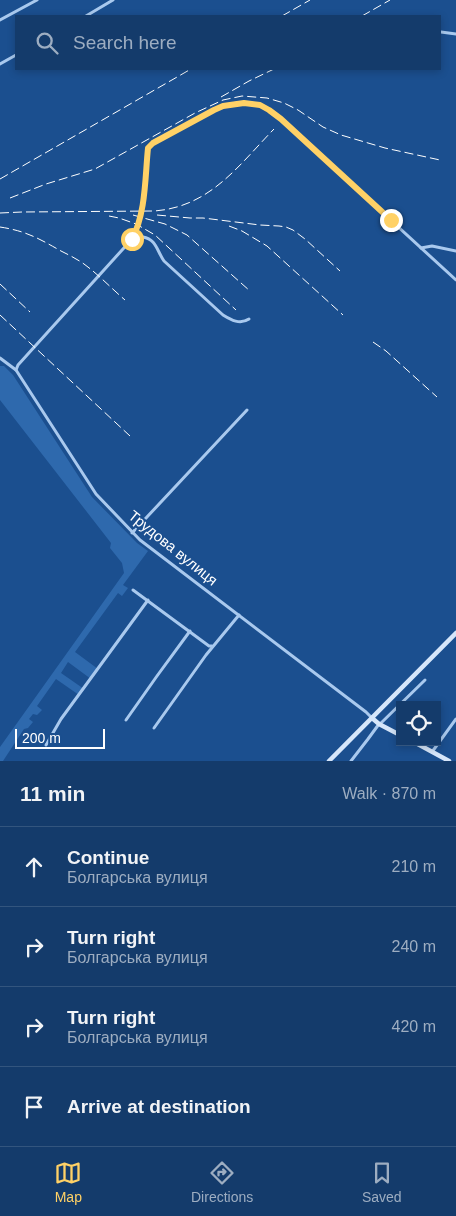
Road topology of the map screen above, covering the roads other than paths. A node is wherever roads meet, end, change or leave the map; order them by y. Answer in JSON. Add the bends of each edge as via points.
{"nodes":[{"id":1,"x":37,"y":0,"type":"edge"},
{"id":2,"x":113,"y":0,"type":"edge"},
{"id":3,"x":88,"y":15,"type":"edge"},
{"id":4,"x":0,"y":20,"type":"edge"},
{"id":5,"x":441,"y":32,"type":"dead end"},
{"id":6,"x":456,"y":34,"type":"edge"},
{"id":7,"x":15,"y":56,"type":"edge"},
{"id":8,"x":0,"y":64,"type":"edge"},
{"id":9,"x":132,"y":239,"type":"junction"},
{"id":10,"x":421,"y":248,"type":"junction"},
{"id":11,"x":456,"y":251,"type":"edge"},
{"id":12,"x":456,"y":280,"type":"edge"},
{"id":13,"x":248,"y":319,"type":"dead end"},
{"id":14,"x":0,"y":358,"type":"edge"},
{"id":15,"x":16,"y":370,"type":"junction"},
{"id":16,"x":247,"y":410,"type":"dead end"},
{"id":17,"x":132,"y":533,"type":"junction"},
{"id":18,"x":133,"y":590,"type":"dead end"},
{"id":19,"x":148,"y":600,"type":"junction"},
{"id":20,"x":239,"y":615,"type":"junction"},
{"id":21,"x":190,"y":631,"type":"junction"},
{"id":22,"x":456,"y":633,"type":"edge"},
{"id":23,"x":213,"y":646,"type":"junction"},
{"id":24,"x":425,"y":680,"type":"dead end"},
{"id":25,"x":372,"y":718,"type":"junction"},
{"id":26,"x":456,"y":719,"type":"edge"},
{"id":27,"x":126,"y":720,"type":"dead end"},
{"id":28,"x":379,"y":724,"type":"junction"},
{"id":29,"x":154,"y":728,"type":"dead end"},
{"id":30,"x":396,"y":733,"type":"edge"},
{"id":31,"x":46,"y":745,"type":"dead end"},
{"id":32,"x":421,"y":746,"type":"edge"},
{"id":33,"x":432,"y":752,"type":"junction"},
{"id":34,"x":329,"y":761,"type":"edge"},
{"id":35,"x":351,"y":761,"type":"edge"},
{"id":36,"x":449,"y":761,"type":"edge"}],
"edges":[{"from":1,"to":4,"type":"street"},
{"from":2,"to":3,"type":"street"},
{"from":5,"to":6,"type":"street"},
{"from":7,"to":8,"type":"street"},
{"from":9,"to":10,"type":"street","via":[[142,211],[148,148],[214,110],[244,103],[260,105],[281,119]]},
{"from":9,"to":13,"type":"street","via":[[143,236],[150,239],[164,261],[223,315],[240,322]]},
{"from":9,"to":15,"type":"street"},
{"from":10,"to":11,"type":"street","via":[[432,246]]},
{"from":10,"to":12,"type":"street"},
{"from":14,"to":15,"type":"street","name":"Трудова вулиця"},
{"from":15,"to":17,"type":"street","name":"Трудова вулиця","via":[[96,494]]},
{"from":16,"to":17,"type":"street"},
{"from":17,"to":20,"type":"street","name":"Трудова вулиця"},
{"from":18,"to":19,"type":"street"},
{"from":19,"to":21,"type":"street"},
{"from":19,"to":31,"type":"street"},
{"from":20,"to":23,"type":"street"},
{"from":20,"to":25,"type":"street","name":"Трудова вулиця"},
{"from":21,"to":23,"type":"street"},
{"from":21,"to":27,"type":"street"},
{"from":22,"to":25,"type":"street"},
{"from":23,"to":29,"type":"street"},
{"from":24,"to":28,"type":"street"},
{"from":25,"to":28,"type":"street"},
{"from":25,"to":34,"type":"street"},
{"from":26,"to":33,"type":"street"},
{"from":28,"to":30,"type":"street"},
{"from":28,"to":35,"type":"street"},
{"from":32,"to":33,"type":"street"},
{"from":33,"to":36,"type":"street"}]}
